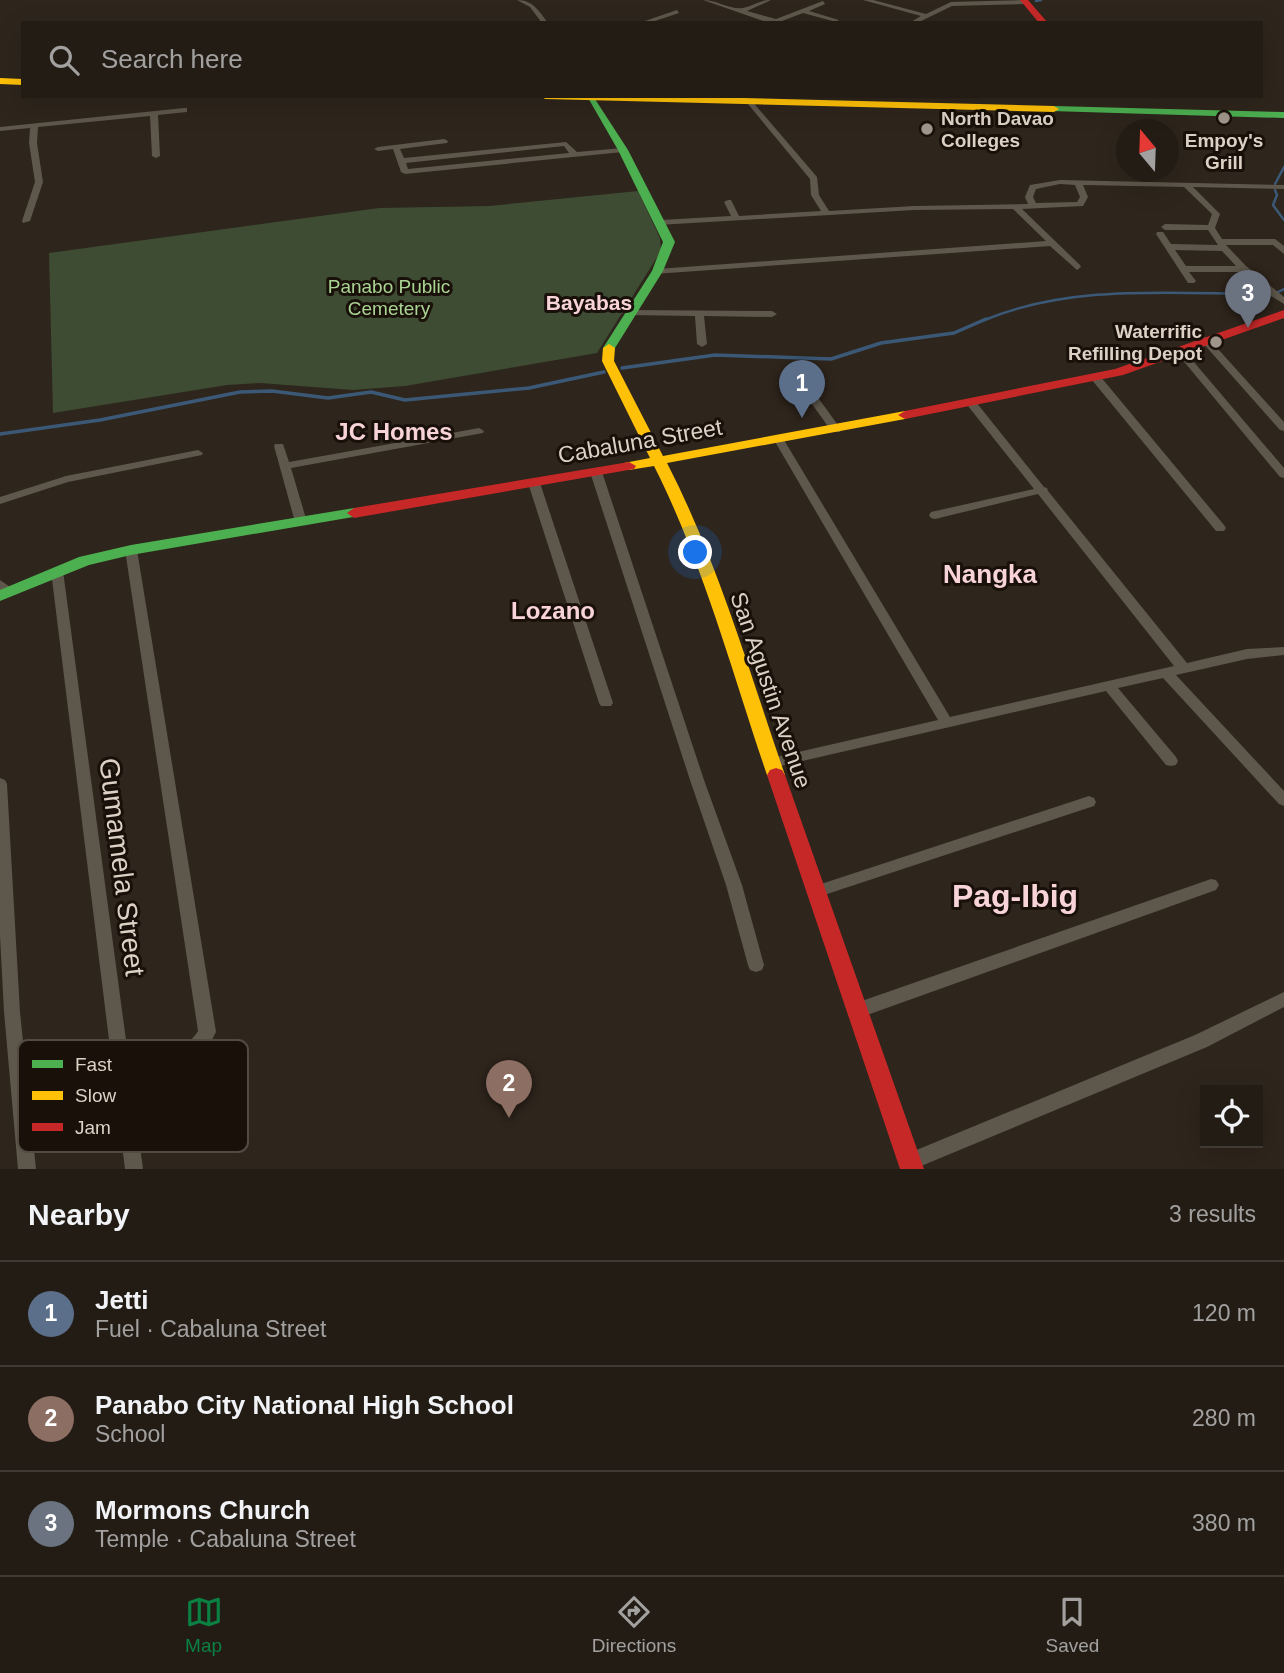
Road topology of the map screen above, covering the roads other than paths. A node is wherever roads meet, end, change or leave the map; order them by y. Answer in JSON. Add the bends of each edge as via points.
{"nodes":[{"id":1,"x":520,"y":0,"type":"edge"},
{"id":2,"x":708,"y":0,"type":"edge"},
{"id":3,"x":768,"y":0,"type":"edge"},
{"id":4,"x":866,"y":0,"type":"edge"},
{"id":5,"x":1024,"y":1,"type":"edge"},
{"id":6,"x":823,"y":3,"type":"dead end"},
{"id":7,"x":740,"y":11,"type":"junction"},
{"id":8,"x":803,"y":11,"type":"junction"},
{"id":9,"x":677,"y":12,"type":"dead end"},
{"id":10,"x":926,"y":16,"type":"junction"},
{"id":11,"x":836,"y":20,"type":"dead end"},
{"id":12,"x":544,"y":21,"type":"edge"},
{"id":13,"x":648,"y":21,"type":"edge"},
{"id":14,"x":773,"y":21,"type":"edge"},
{"id":15,"x":778,"y":21,"type":"edge"},
{"id":16,"x":916,"y":21,"type":"edge"},
{"id":17,"x":1042,"y":21,"type":"edge"},
{"id":18,"x":21,"y":80,"type":"edge"},
{"id":19,"x":0,"y":81,"type":"edge"},
{"id":20,"x":591,"y":98,"type":"edge"},
{"id":21,"x":714,"y":98,"type":"edge"},
{"id":22,"x":1109,"y":98,"type":"edge"},
{"id":23,"x":751,"y":102,"type":"junction"},
{"id":24,"x":184,"y":110,"type":"dead end"},
{"id":25,"x":1121,"y":111,"type":"junction"},
{"id":26,"x":154,"y":113,"type":"junction"},
{"id":27,"x":1284,"y":116,"type":"edge"},
{"id":28,"x":34,"y":125,"type":"junction"},
{"id":29,"x":0,"y":129,"type":"edge"},
{"id":30,"x":444,"y":141,"type":"dead end"},
{"id":31,"x":396,"y":147,"type":"junction"},
{"id":32,"x":377,"y":149,"type":"dead end"},
{"id":33,"x":623,"y":150,"type":"junction"},
{"id":34,"x":156,"y":156,"type":"dead end"},
{"id":35,"x":401,"y":161,"type":"joint"},
{"id":36,"x":1078,"y":182,"type":"junction"},
{"id":37,"x":1185,"y":184,"type":"junction"},
{"id":38,"x":1284,"y":187,"type":"edge"},
{"id":39,"x":728,"y":202,"type":"dead end"},
{"id":40,"x":1033,"y":206,"type":"junction"},
{"id":41,"x":1016,"y":207,"type":"junction"},
{"id":42,"x":827,"y":214,"type":"junction"},
{"id":43,"x":737,"y":219,"type":"junction"},
{"id":44,"x":26,"y":221,"type":"dead end"},
{"id":45,"x":661,"y":223,"type":"junction"},
{"id":46,"x":1211,"y":228,"type":"junction"},
{"id":47,"x":1051,"y":243,"type":"junction"},
{"id":48,"x":1223,"y":245,"type":"junction"},
{"id":49,"x":1169,"y":247,"type":"junction"},
{"id":50,"x":1284,"y":251,"type":"edge"},
{"id":51,"x":1077,"y":267,"type":"dead end"},
{"id":52,"x":1183,"y":269,"type":"junction"},
{"id":53,"x":1245,"y":269,"type":"junction"},
{"id":54,"x":657,"y":272,"type":"junction"},
{"id":55,"x":1191,"y":281,"type":"dead end"},
{"id":56,"x":1284,"y":301,"type":"edge"},
{"id":57,"x":630,"y":313,"type":"junction"},
{"id":58,"x":699,"y":314,"type":"junction"},
{"id":59,"x":772,"y":314,"type":"dead end"},
{"id":60,"x":1284,"y":314,"type":"edge"},
{"id":61,"x":1205,"y":340,"type":"junction"},
{"id":62,"x":702,"y":344,"type":"dead end"},
{"id":63,"x":1179,"y":350,"type":"junction"},
{"id":64,"x":797,"y":376,"type":"dead end"},
{"id":65,"x":1096,"y":378,"type":"junction"},
{"id":66,"x":972,"y":404,"type":"junction"},
{"id":67,"x":1284,"y":428,"type":"edge"},
{"id":68,"x":836,"y":430,"type":"junction"},
{"id":69,"x":479,"y":431,"type":"dead end"},
{"id":70,"x":779,"y":440,"type":"junction"},
{"id":71,"x":279,"y":446,"type":"dead end"},
{"id":72,"x":198,"y":453,"type":"dead end"},
{"id":73,"x":660,"y":460,"type":"junction"},
{"id":74,"x":285,"y":466,"type":"junction"},
{"id":75,"x":596,"y":472,"type":"junction"},
{"id":76,"x":1284,"y":475,"type":"edge"},
{"id":77,"x":534,"y":482,"type":"junction"},
{"id":78,"x":1043,"y":491,"type":"junction"},
{"id":79,"x":0,"y":501,"type":"edge"},
{"id":80,"x":935,"y":515,"type":"dead end"},
{"id":81,"x":301,"y":522,"type":"junction"},
{"id":82,"x":1220,"y":528,"type":"dead end"},
{"id":83,"x":131,"y":551,"type":"junction"},
{"id":84,"x":57,"y":571,"type":"junction"},
{"id":85,"x":3,"y":590,"type":"edge"},
{"id":86,"x":1284,"y":651,"type":"edge"},
{"id":87,"x":1184,"y":669,"type":"junction"},
{"id":88,"x":1166,"y":673,"type":"junction"},
{"id":89,"x":1109,"y":686,"type":"junction"},
{"id":90,"x":606,"y":703,"type":"dead end"},
{"id":91,"x":947,"y":724,"type":"junction"},
{"id":92,"x":1171,"y":761,"type":"dead end"},
{"id":93,"x":772,"y":764,"type":"junction"},
{"id":94,"x":0,"y":784,"type":"edge"},
{"id":95,"x":1284,"y":800,"type":"edge"},
{"id":96,"x":1089,"y":803,"type":"dead end"},
{"id":97,"x":1211,"y":885,"type":"dead end"},
{"id":98,"x":818,"y":891,"type":"junction"},
{"id":99,"x":756,"y":965,"type":"dead end"},
{"id":100,"x":1284,"y":999,"type":"edge"},
{"id":101,"x":856,"y":1011,"type":"junction"},
{"id":102,"x":6,"y":1014,"type":"edge"},
{"id":103,"x":118,"y":1040,"type":"edge"},
{"id":104,"x":204,"y":1040,"type":"edge"},
{"id":105,"x":18,"y":1103,"type":"edge"},
{"id":106,"x":911,"y":1166,"type":"edge"}],
"edges":[{"from":1,"to":12,"type":"street","via":[[533,6]]},
{"from":2,"to":7,"type":"street"},
{"from":3,"to":7,"type":"street"},
{"from":4,"to":10,"type":"street"},
{"from":5,"to":10,"type":"street","via":[[957,2]]},
{"from":5,"to":17,"type":"street"},
{"from":6,"to":8,"type":"street"},
{"from":7,"to":14,"type":"street"},
{"from":8,"to":11,"type":"street"},
{"from":8,"to":15,"type":"street"},
{"from":9,"to":13,"type":"street"},
{"from":10,"to":16,"type":"street"},
{"from":18,"to":19,"type":"street"},
{"from":20,"to":33,"type":"street","name":"San Agustin Avenue"},
{"from":21,"to":23,"type":"street"},
{"from":22,"to":25,"type":"street"},
{"from":23,"to":25,"type":"street"},
{"from":23,"to":42,"type":"street","via":[[814,179],[815,195]]},
{"from":24,"to":26,"type":"street"},
{"from":25,"to":27,"type":"street"},
{"from":26,"to":28,"type":"street"},
{"from":26,"to":34,"type":"street"},
{"from":28,"to":29,"type":"street"},
{"from":28,"to":44,"type":"street","via":[[39,182]]},
{"from":30,"to":31,"type":"street"},
{"from":31,"to":32,"type":"street"},
{"from":31,"to":35,"type":"street"},
{"from":33,"to":35,"type":"street","via":[[405,172]]},
{"from":33,"to":45,"type":"street","name":"San Agustin Avenue"},
{"from":36,"to":37,"type":"street"},
{"from":36,"to":40,"type":"street","via":[[1033,187],[1029,197]]},
{"from":36,"to":40,"type":"street","via":[[1084,197],[1080,204]]},
{"from":37,"to":38,"type":"street"},
{"from":37,"to":46,"type":"street","via":[[1216,214]]},
{"from":39,"to":43,"type":"street"},
{"from":40,"to":41,"type":"street"},
{"from":41,"to":42,"type":"street"},
{"from":41,"to":47,"type":"street"},
{"from":42,"to":43,"type":"street"},
{"from":43,"to":45,"type":"street"},
{"from":45,"to":54,"type":"street","name":"San Agustin Avenue","via":[[669,246]]},
{"from":46,"to":48,"type":"street"},
{"from":46,"to":49,"type":"street","via":[[1163,231]]},
{"from":47,"to":51,"type":"street"},
{"from":47,"to":54,"type":"street"},
{"from":48,"to":49,"type":"street"},
{"from":48,"to":50,"type":"street","via":[[1276,242]]},
{"from":48,"to":53,"type":"street"},
{"from":49,"to":52,"type":"street"},
{"from":52,"to":53,"type":"street"},
{"from":52,"to":55,"type":"street"},
{"from":53,"to":56,"type":"street"},
{"from":54,"to":57,"type":"street","name":"San Agustin Avenue"},
{"from":57,"to":58,"type":"street"},
{"from":57,"to":73,"type":"street","name":"San Agustin Avenue","via":[[609,350],[608,361]]},
{"from":58,"to":59,"type":"street"},
{"from":58,"to":62,"type":"street"},
{"from":60,"to":61,"type":"street","name":"Cabaluna Street"},
{"from":61,"to":63,"type":"street","name":"Cabaluna Street"},
{"from":61,"to":67,"type":"street"},
{"from":63,"to":65,"type":"street","name":"Cabaluna Street"},
{"from":63,"to":76,"type":"street"},
{"from":64,"to":68,"type":"street"},
{"from":65,"to":66,"type":"street","name":"Cabaluna Street"},
{"from":65,"to":82,"type":"street"},
{"from":66,"to":68,"type":"street","name":"Cabaluna Street"},
{"from":66,"to":78,"type":"street"},
{"from":68,"to":70,"type":"street","name":"Cabaluna Street"},
{"from":69,"to":74,"type":"street"},
{"from":70,"to":73,"type":"street","name":"Cabaluna Street"},
{"from":70,"to":91,"type":"street"},
{"from":71,"to":74,"type":"street"},
{"from":72,"to":79,"type":"street","via":[[66,479]]},
{"from":73,"to":75,"type":"street","name":"Cabaluna Street"},
{"from":73,"to":93,"type":"street","name":"San Agustin Avenue","via":[[704,566]]},
{"from":74,"to":81,"type":"street"},
{"from":75,"to":77,"type":"street","name":"Cabaluna Street"},
{"from":75,"to":99,"type":"street","via":[[734,885]]},
{"from":77,"to":81,"type":"street","name":"Cabaluna Street"},
{"from":77,"to":90,"type":"street"},
{"from":78,"to":80,"type":"street"},
{"from":78,"to":87,"type":"street"},
{"from":81,"to":83,"type":"street","name":"Cabaluna Street"},
{"from":83,"to":84,"type":"street","name":"Cabaluna Street"},
{"from":83,"to":104,"type":"street","via":[[207,1032]]},
{"from":84,"to":85,"type":"street","name":"Cabaluna Street"},
{"from":84,"to":103,"type":"street","name":"Gumamela Street"},
{"from":86,"to":87,"type":"street","via":[[1247,654]]},
{"from":87,"to":88,"type":"street"},
{"from":88,"to":89,"type":"street"},
{"from":88,"to":95,"type":"street"},
{"from":89,"to":91,"type":"street"},
{"from":89,"to":92,"type":"street"},
{"from":91,"to":93,"type":"street"},
{"from":93,"to":98,"type":"street","name":"San Agustin Avenue"},
{"from":94,"to":102,"type":"street"},
{"from":96,"to":98,"type":"street"},
{"from":97,"to":101,"type":"street"},
{"from":98,"to":101,"type":"street","name":"San Agustin Avenue"},
{"from":100,"to":106,"type":"street","via":[[1201,1041]]},
{"from":101,"to":106,"type":"street","name":"San Agustin Avenue"},
{"from":102,"to":105,"type":"street"}]}
